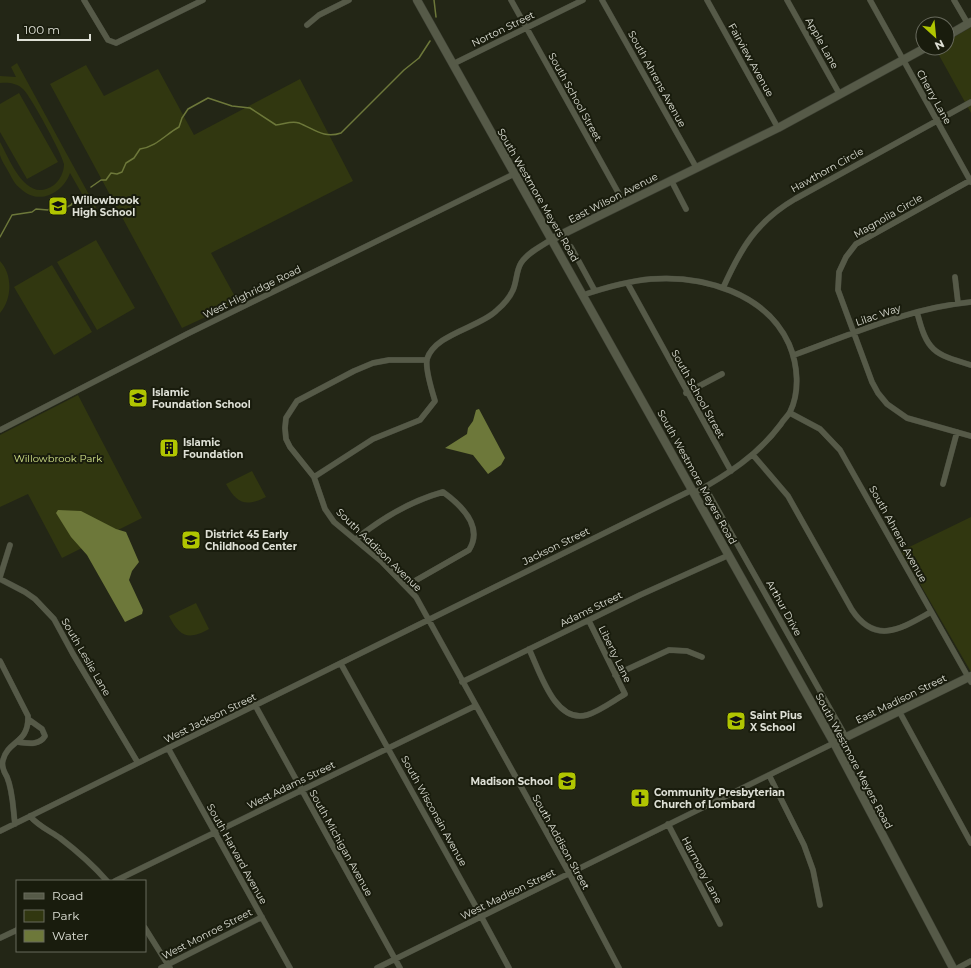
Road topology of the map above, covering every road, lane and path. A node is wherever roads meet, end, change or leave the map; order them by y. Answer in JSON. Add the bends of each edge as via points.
{"nodes":[{"id":1,"x":84,"y":0,"type":"edge"},
{"id":2,"x":203,"y":0,"type":"edge"},
{"id":3,"x":349,"y":0,"type":"edge"},
{"id":4,"x":417,"y":0,"type":"edge"},
{"id":5,"x":511,"y":0,"type":"edge"},
{"id":6,"x":583,"y":0,"type":"edge"},
{"id":7,"x":602,"y":0,"type":"edge"},
{"id":8,"x":707,"y":0,"type":"edge"},
{"id":9,"x":787,"y":0,"type":"edge"},
{"id":10,"x":870,"y":0,"type":"edge"},
{"id":11,"x":954,"y":0,"type":"edge"},
{"id":12,"x":969,"y":23,"type":"edge"},
{"id":13,"x":306,"y":25,"type":"dead end"},
{"id":14,"x":526,"y":28,"type":"junction"},
{"id":15,"x":955,"y":31,"type":"edge"},
{"id":16,"x":915,"y":54,"type":"edge"},
{"id":17,"x":904,"y":60,"type":"junction"},
{"id":18,"x":453,"y":64,"type":"junction"},
{"id":19,"x":840,"y":95,"type":"junction"},
{"id":20,"x":971,"y":102,"type":"edge"},
{"id":21,"x":937,"y":120,"type":"junction"},
{"id":22,"x":778,"y":128,"type":"junction"},
{"id":23,"x":696,"y":167,"type":"junction"},
{"id":24,"x":514,"y":174,"type":"junction"},
{"id":25,"x":671,"y":180,"type":"junction"},
{"id":26,"x":971,"y":180,"type":"edge"},
{"id":27,"x":624,"y":203,"type":"junction"},
{"id":28,"x":686,"y":209,"type":"dead end"},
{"id":29,"x":552,"y":240,"type":"junction"},
{"id":30,"x":571,"y":247,"type":"dead end"},
{"id":31,"x":955,"y":277,"type":"dead end"},
{"id":32,"x":628,"y":284,"type":"junction"},
{"id":33,"x":723,"y":288,"type":"junction"},
{"id":34,"x":595,"y":291,"type":"junction"},
{"id":35,"x":583,"y":295,"type":"junction"},
{"id":36,"x":971,"y":302,"type":"edge"},
{"id":37,"x":958,"y":303,"type":"junction"},
{"id":38,"x":917,"y":312,"type":"junction"},
{"id":39,"x":854,"y":333,"type":"junction"},
{"id":40,"x":794,"y":355,"type":"junction"},
{"id":41,"x":427,"y":360,"type":"junction"},
{"id":42,"x":971,"y":365,"type":"edge"},
{"id":43,"x":722,"y":374,"type":"dead end"},
{"id":44,"x":686,"y":393,"type":"junction"},
{"id":45,"x":790,"y":413,"type":"junction"},
{"id":46,"x":0,"y":430,"type":"edge"},
{"id":47,"x":957,"y":432,"type":"junction"},
{"id":48,"x":971,"y":436,"type":"edge"},
{"id":49,"x":753,"y":455,"type":"junction"},
{"id":50,"x":731,"y":471,"type":"junction"},
{"id":51,"x":314,"y":477,"type":"junction"},
{"id":52,"x":943,"y":484,"type":"dead end"},
{"id":53,"x":705,"y":487,"type":"junction"},
{"id":54,"x":693,"y":491,"type":"junction"},
{"id":55,"x":356,"y":539,"type":"junction"},
{"id":56,"x":10,"y":545,"type":"dead end"},
{"id":57,"x":729,"y":555,"type":"junction"},
{"id":58,"x":0,"y":578,"type":"edge"},
{"id":59,"x":406,"y":586,"type":"junction"},
{"id":60,"x":931,"y":612,"type":"junction"},
{"id":61,"x":428,"y":621,"type":"junction"},
{"id":62,"x":589,"y":621,"type":"junction"},
{"id":63,"x":881,"y":631,"type":"junction"},
{"id":64,"x":880,"y":639,"type":"dead end"},
{"id":65,"x":530,"y":650,"type":"junction"},
{"id":66,"x":702,"y":657,"type":"dead end"},
{"id":67,"x":0,"y":661,"type":"edge"},
{"id":68,"x":341,"y":664,"type":"junction"},
{"id":69,"x":615,"y":675,"type":"junction"},
{"id":70,"x":970,"y":679,"type":"edge"},
{"id":71,"x":462,"y":682,"type":"junction"},
{"id":72,"x":255,"y":706,"type":"junction"},
{"id":73,"x":475,"y":706,"type":"junction"},
{"id":74,"x":899,"y":711,"type":"junction"},
{"id":75,"x":28,"y":719,"type":"junction"},
{"id":76,"x":846,"y":737,"type":"junction"},
{"id":77,"x":18,"y":742,"type":"junction"},
{"id":78,"x":834,"y":743,"type":"junction"},
{"id":79,"x":168,"y":748,"type":"junction"},
{"id":80,"x":388,"y":748,"type":"junction"},
{"id":81,"x":138,"y":763,"type":"junction"},
{"id":82,"x":769,"y":775,"type":"junction"},
{"id":83,"x":302,"y":790,"type":"junction"},
{"id":84,"x":30,"y":816,"type":"junction"},
{"id":85,"x":15,"y":824,"type":"junction"},
{"id":86,"x":668,"y":824,"type":"junction"},
{"id":87,"x":0,"y":831,"type":"edge"},
{"id":88,"x":215,"y":832,"type":"junction"},
{"id":89,"x":971,"y":843,"type":"edge"},
{"id":90,"x":569,"y":873,"type":"junction"},
{"id":91,"x":106,"y":880,"type":"edge"},
{"id":92,"x":117,"y":880,"type":"edge"},
{"id":93,"x":820,"y":905,"type":"dead end"},
{"id":94,"x":262,"y":917,"type":"junction"},
{"id":95,"x":482,"y":917,"type":"junction"},
{"id":96,"x":720,"y":924,"type":"dead end"},
{"id":97,"x":16,"y":930,"type":"edge"},
{"id":98,"x":146,"y":930,"type":"edge"},
{"id":99,"x":0,"y":938,"type":"edge"},
{"id":100,"x":395,"y":959,"type":"junction"},
{"id":101,"x":971,"y":961,"type":"edge"},
{"id":102,"x":169,"y":966,"type":"edge"},
{"id":103,"x":161,"y":968,"type":"edge"},
{"id":104,"x":290,"y":968,"type":"edge"},
{"id":105,"x":377,"y":968,"type":"edge"},
{"id":106,"x":400,"y":968,"type":"edge"},
{"id":107,"x":508,"y":968,"type":"edge"},
{"id":108,"x":619,"y":968,"type":"edge"},
{"id":109,"x":953,"y":968,"type":"edge"},
{"id":110,"x":958,"y":968,"type":"edge"}],
"edges":[{"from":1,"to":2,"type":"street","via":[[111,43],[116,43]]},
{"from":3,"to":13,"type":"street","via":[[319,15]]},
{"from":4,"to":18,"type":"street","name":"South Westmore Meyers Road"},
{"from":5,"to":14,"type":"street","name":"South School Street"},
{"from":6,"to":14,"type":"street","name":"Norton Street"},
{"from":7,"to":23,"type":"street","name":"South Ahrens Avenue"},
{"from":8,"to":22,"type":"street","name":"Fairview Avenue"},
{"from":9,"to":19,"type":"street","name":"Apple Lane"},
{"from":10,"to":17,"type":"street","name":"Cherry Lane"},
{"from":11,"to":12,"type":"street"},
{"from":12,"to":15,"type":"street"},
{"from":14,"to":18,"type":"street","name":"Norton Street"},
{"from":14,"to":27,"type":"street","name":"South School Street"},
{"from":16,"to":17,"type":"street","name":"East Wilson Avenue"},
{"from":17,"to":19,"type":"street","name":"East Wilson Avenue"},
{"from":17,"to":21,"type":"street","name":"Cherry Lane"},
{"from":18,"to":24,"type":"street","name":"South Westmore Meyers Road"},
{"from":19,"to":22,"type":"street","name":"East Wilson Avenue"},
{"from":20,"to":21,"type":"street","name":"Hawthorn Circle"},
{"from":21,"to":26,"type":"street","name":"Cherry Lane"},
{"from":21,"to":33,"type":"street","name":"Hawthorn Circle","via":[[773,213],[748,239],[734,262]]},
{"from":22,"to":23,"type":"street","name":"East Wilson Avenue"},
{"from":23,"to":25,"type":"street","name":"East Wilson Avenue"},
{"from":24,"to":29,"type":"street","name":"South Westmore Meyers Road"},
{"from":24,"to":46,"type":"street","name":"West Highridge Road","via":[[187,334]]},
{"from":25,"to":27,"type":"street","name":"East Wilson Avenue"},
{"from":25,"to":28,"type":"street"},
{"from":26,"to":39,"type":"street","name":"Magnolia Circle","via":[[872,234],[856,244],[848,253],[839,272],[838,290]]},
{"from":27,"to":29,"type":"street","name":"East Wilson Avenue"},
{"from":29,"to":35,"type":"street","name":"South Westmore Meyers Road"},
{"from":29,"to":41,"type":"street","name":"East Wilson Avenue","via":[[528,255],[521,264],[513,290],[501,306],[489,317],[441,341]]},
{"from":30,"to":34,"type":"street"},
{"from":31,"to":37,"type":"street"},
{"from":32,"to":33,"type":"street","via":[[650,279],[676,279]]},
{"from":32,"to":34,"type":"street"},
{"from":32,"to":44,"type":"street","name":"South School Street"},
{"from":33,"to":40,"type":"street","via":[[752,301],[771,316],[784,334]]},
{"from":34,"to":35,"type":"street"},
{"from":35,"to":54,"type":"street","name":"South Westmore Meyers Road"},
{"from":36,"to":37,"type":"street","name":"Lilac Way"},
{"from":37,"to":38,"type":"street","name":"Lilac Way"},
{"from":38,"to":39,"type":"street","name":"Lilac Way"},
{"from":38,"to":42,"type":"street","via":[[924,338],[932,348],[949,358]]},
{"from":39,"to":40,"type":"street","name":"Lilac Way"},
{"from":39,"to":47,"type":"street","name":"Magnolia Circle","via":[[872,382],[887,404],[896,412],[916,422]]},
{"from":40,"to":45,"type":"street","via":[[796,385]]},
{"from":41,"to":51,"type":"street","via":[[428,376],[435,402],[424,416],[415,423],[373,439]]},
{"from":41,"to":51,"type":"street","name":"South Addison Avenue","via":[[389,360],[373,363],[297,401],[286,418],[285,429],[290,447]]},
{"from":43,"to":44,"type":"street"},
{"from":44,"to":50,"type":"street","name":"South School Street"},
{"from":45,"to":49,"type":"street","name":"Jackson Street"},
{"from":45,"to":60,"type":"street","name":"South Ahrens Avenue","via":[[820,429],[835,443]]},
{"from":47,"to":48,"type":"street","name":"Magnolia Circle"},
{"from":47,"to":52,"type":"street"},
{"from":49,"to":50,"type":"street","name":"Jackson Street"},
{"from":49,"to":63,"type":"street","via":[[788,496],[852,610],[866,625]]},
{"from":50,"to":53,"type":"street","name":"Jackson Street"},
{"from":51,"to":55,"type":"street","name":"South Addison Avenue","via":[[329,515],[339,527]]},
{"from":53,"to":54,"type":"street","name":"Jackson Street"},
{"from":53,"to":76,"type":"street","name":"Arthur Drive"},
{"from":54,"to":57,"type":"street","name":"South Westmore Meyers Road"},
{"from":54,"to":61,"type":"street","name":"Jackson Street"},
{"from":55,"to":59,"type":"street","name":"South Addison Avenue"},
{"from":55,"to":59,"type":"street","via":[[378,522],[426,497],[443,492],[461,506],[475,533],[474,542],[469,550]]},
{"from":56,"to":58,"type":"street"},
{"from":57,"to":62,"type":"street","name":"Adams Street"},
{"from":57,"to":78,"type":"street","name":"South Westmore Meyers Road"},
{"from":58,"to":81,"type":"street","name":"South Leslie Lane","via":[[30,595],[54,619]]},
{"from":59,"to":61,"type":"street","name":"South Addison Avenue","via":[[416,597]]},
{"from":60,"to":63,"type":"street","via":[[901,629]]},
{"from":60,"to":70,"type":"street","name":"South Ahrens Avenue"},
{"from":61,"to":68,"type":"street","name":"West Jackson Street"},
{"from":61,"to":71,"type":"street","name":"South Addison Street"},
{"from":62,"to":65,"type":"street","name":"Adams Street"},
{"from":62,"to":69,"type":"street","name":"Liberty Lane"},
{"from":63,"to":64,"type":"street"},
{"from":65,"to":69,"type":"street","name":"Liberty Lane","via":[[555,702],[568,715],[589,714],[624,694]]},
{"from":65,"to":71,"type":"street","name":"Adams Street"},
{"from":66,"to":69,"type":"street","via":[[686,651],[670,650]]},
{"from":67,"to":75,"type":"street"},
{"from":68,"to":72,"type":"street","name":"West Jackson Street"},
{"from":68,"to":80,"type":"street","name":"South Wisconsin Avenue"},
{"from":70,"to":74,"type":"street","name":"East Madison Street"},
{"from":71,"to":73,"type":"street","name":"South Addison Street"},
{"from":72,"to":79,"type":"street","name":"West Jackson Street"},
{"from":72,"to":83,"type":"street","name":"South Michigan Avenue"},
{"from":73,"to":80,"type":"street","name":"West Adams Street"},
{"from":73,"to":90,"type":"street","name":"South Addison Street"},
{"from":74,"to":76,"type":"street","name":"East Madison Street"},
{"from":74,"to":89,"type":"street"},
{"from":75,"to":77,"type":"street","via":[[23,737]]},
{"from":75,"to":77,"type":"street","via":[[42,729],[45,736],[35,744]]},
{"from":76,"to":78,"type":"street","name":"East Madison Street"},
{"from":77,"to":85,"type":"street","via":[[9,748],[2,761],[10,787]]},
{"from":78,"to":82,"type":"street","name":"East Madison Street"},
{"from":78,"to":109,"type":"street","name":"South Westmore Meyers Road"},
{"from":79,"to":81,"type":"street","name":"West Jackson Street"},
{"from":79,"to":88,"type":"street","name":"South Harvard Avenue"},
{"from":80,"to":83,"type":"street","name":"West Adams Street"},
{"from":80,"to":95,"type":"street","name":"South Wisconsin Avenue"},
{"from":81,"to":84,"type":"street","name":"West Jackson Street"},
{"from":82,"to":86,"type":"street","name":"East Madison Street"},
{"from":82,"to":93,"type":"street","via":[[804,845],[813,870]]},
{"from":83,"to":88,"type":"street","name":"West Adams Street"},
{"from":83,"to":100,"type":"street","name":"South Michigan Avenue"},
{"from":84,"to":85,"type":"street","name":"West Jackson Street"},
{"from":84,"to":91,"type":"street","via":[[35,823],[74,849]]},
{"from":85,"to":87,"type":"street","name":"West Jackson Street"},
{"from":86,"to":90,"type":"street","name":"West Madison Street"},
{"from":86,"to":96,"type":"street","name":"Harmony Lane"},
{"from":88,"to":92,"type":"street","name":"West Adams Street"},
{"from":88,"to":94,"type":"street","name":"South Harvard Avenue"},
{"from":90,"to":95,"type":"street","name":"West Madison Street"},
{"from":90,"to":108,"type":"street","name":"South Addison Street"},
{"from":94,"to":102,"type":"street","name":"West Monroe Street"},
{"from":94,"to":104,"type":"street","name":"South Harvard Avenue"},
{"from":95,"to":100,"type":"street","name":"West Madison Street"},
{"from":95,"to":107,"type":"street","name":"South Wisconsin Avenue"},
{"from":97,"to":99,"type":"street"},
{"from":98,"to":102,"type":"street"},
{"from":100,"to":105,"type":"street","name":"West Madison Street"},
{"from":100,"to":106,"type":"street","name":"South Michigan Avenue"},
{"from":101,"to":110,"type":"street"},
{"from":102,"to":103,"type":"street","name":"West Monroe Street"}]}
